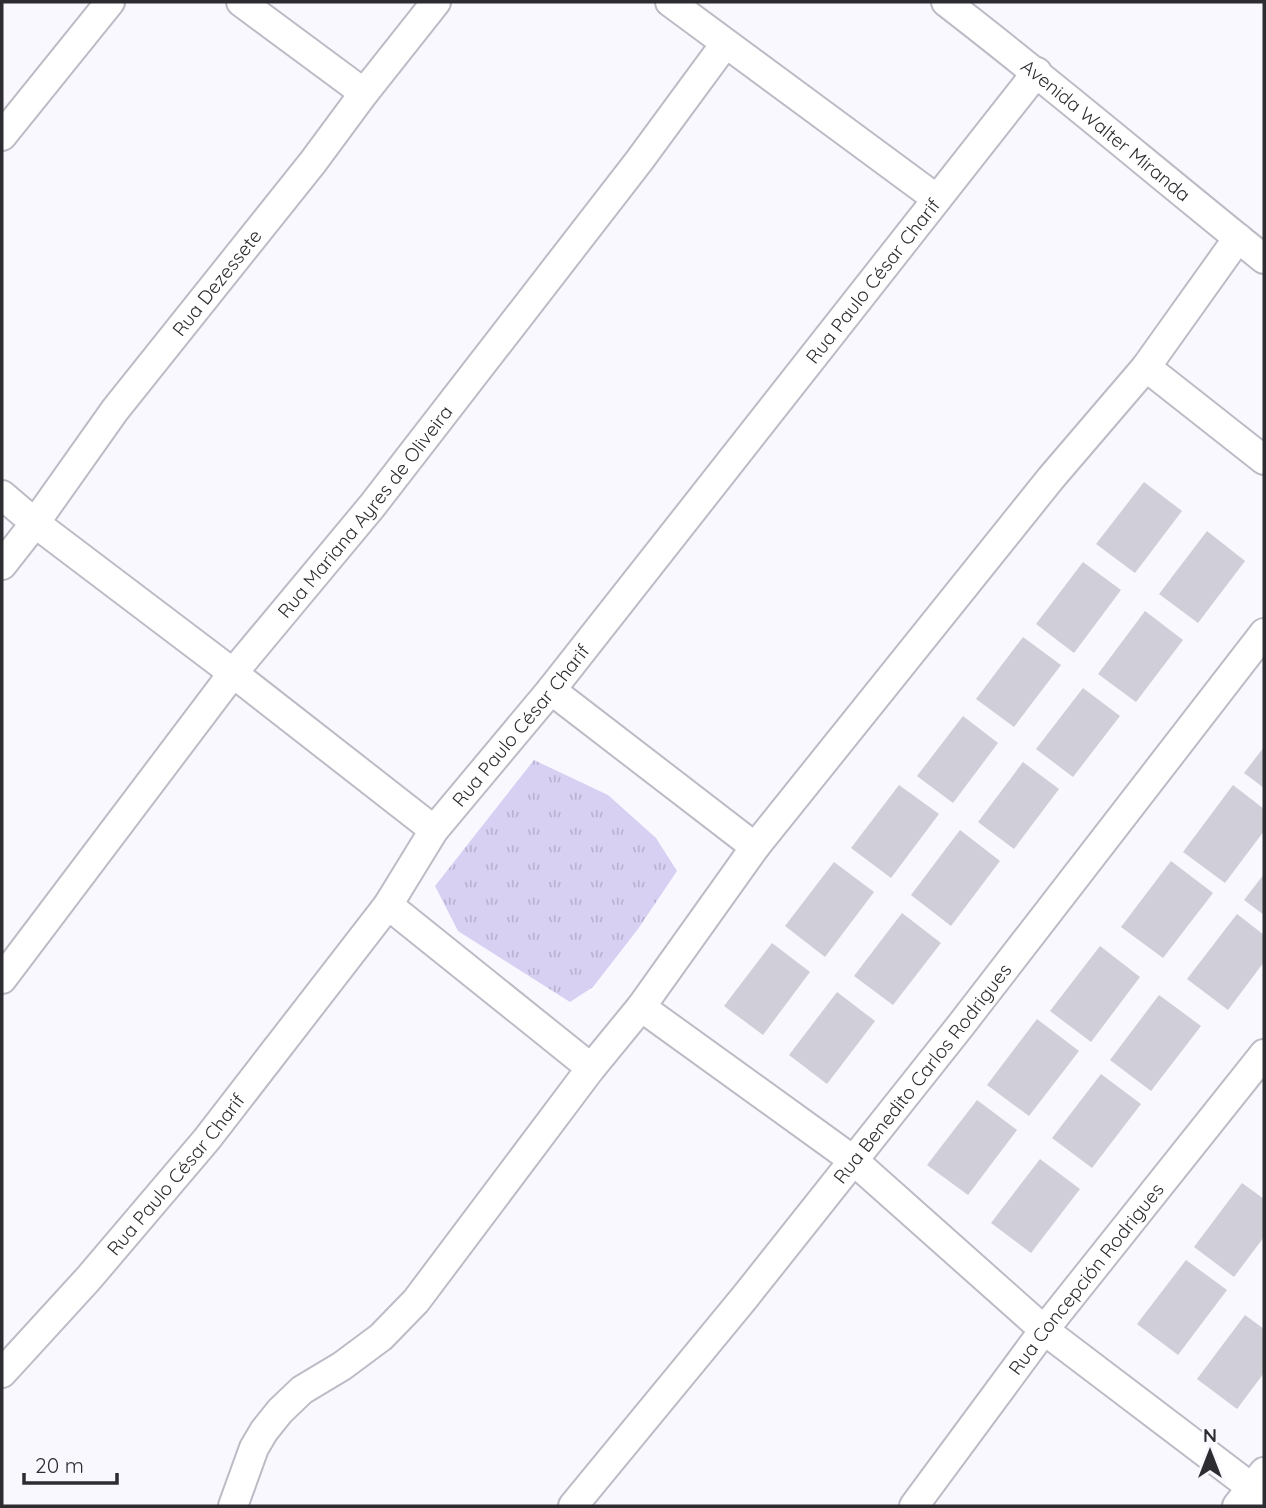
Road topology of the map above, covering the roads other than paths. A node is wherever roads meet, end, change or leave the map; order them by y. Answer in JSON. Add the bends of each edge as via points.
{"nodes":[{"id":1,"x":110,"y":2,"type":"edge"},
{"id":2,"x":241,"y":2,"type":"edge"},
{"id":3,"x":436,"y":2,"type":"edge"},
{"id":4,"x":670,"y":2,"type":"edge"},
{"id":5,"x":946,"y":2,"type":"edge"},
{"id":6,"x":725,"y":44,"type":"junction"},
{"id":7,"x":1037,"y":72,"type":"junction"},
{"id":8,"x":365,"y":93,"type":"junction"},
{"id":9,"x":2,"y":136,"type":"edge"},
{"id":10,"x":937,"y":199,"type":"junction"},
{"id":11,"x":1238,"y":238,"type":"junction"},
{"id":12,"x":1264,"y":259,"type":"edge"},
{"id":13,"x":1146,"y":367,"type":"junction"},
{"id":14,"x":1264,"y":460,"type":"edge"},
{"id":15,"x":2,"y":495,"type":"edge"},
{"id":16,"x":35,"y":523,"type":"junction"},
{"id":17,"x":2,"y":565,"type":"edge"},
{"id":18,"x":1264,"y":633,"type":"edge"},
{"id":19,"x":233,"y":673,"type":"junction"},
{"id":20,"x":551,"y":690,"type":"junction"},
{"id":21,"x":435,"y":830,"type":"junction"},
{"id":22,"x":755,"y":848,"type":"junction"},
{"id":23,"x":388,"y":905,"type":"junction"},
{"id":24,"x":2,"y":979,"type":"edge"},
{"id":25,"x":641,"y":1007,"type":"junction"},
{"id":26,"x":1264,"y":1054,"type":"edge"},
{"id":27,"x":591,"y":1068,"type":"junction"},
{"id":28,"x":853,"y":1160,"type":"junction"},
{"id":29,"x":1044,"y":1329,"type":"junction"},
{"id":30,"x":2,"y":1373,"type":"edge"},
{"id":31,"x":1254,"y":1490,"type":"edge"},
{"id":32,"x":233,"y":1506,"type":"edge"},
{"id":33,"x":573,"y":1506,"type":"edge"},
{"id":34,"x":914,"y":1506,"type":"edge"}],
"edges":[{"from":1,"to":9,"type":"street"},
{"from":2,"to":8,"type":"street"},
{"from":3,"to":8,"type":"street","name":"Rua Dezessete"},
{"from":4,"to":6,"type":"street"},
{"from":5,"to":7,"type":"street","name":"Avenida Walter Miranda"},
{"from":6,"to":10,"type":"street"},
{"from":6,"to":19,"type":"street","name":"Rua Mariana Ayres de Oliveira","via":[[397,473]]},
{"from":7,"to":10,"type":"street","name":"Rua Paulo César Charif"},
{"from":7,"to":11,"type":"street","name":"Avenida Walter Miranda"},
{"from":8,"to":16,"type":"street","name":"Rua Dezessete","via":[[115,410]]},
{"from":10,"to":20,"type":"street","name":"Rua Paulo César Charif"},
{"from":11,"to":12,"type":"street","name":"Avenida Walter Miranda"},
{"from":11,"to":13,"type":"street"},
{"from":13,"to":14,"type":"street"},
{"from":13,"to":22,"type":"street","via":[[1051,478]]},
{"from":15,"to":16,"type":"street"},
{"from":16,"to":17,"type":"street","name":"Rua Dezessete"},
{"from":16,"to":19,"type":"street"},
{"from":18,"to":28,"type":"street","name":"Rua Benedito Carlos Rodrigues"},
{"from":19,"to":21,"type":"street"},
{"from":19,"to":24,"type":"street","name":"Rua Mariana Ayres de Oliveira"},
{"from":20,"to":21,"type":"street","name":"Rua Paulo César Charif"},
{"from":20,"to":22,"type":"street"},
{"from":21,"to":23,"type":"street","name":"Rua Paulo César Charif"},
{"from":22,"to":25,"type":"street"},
{"from":23,"to":27,"type":"street"},
{"from":23,"to":30,"type":"street","name":"Rua Paulo César Charif","via":[[207,1139]]},
{"from":25,"to":27,"type":"street"},
{"from":25,"to":28,"type":"street"},
{"from":26,"to":29,"type":"street","name":"Rua Concepción Rodrigues"},
{"from":27,"to":32,"type":"street","via":[[415,1301],[381,1337],[302,1390],[280,1411],[254,1448]]},
{"from":28,"to":29,"type":"street"},
{"from":28,"to":33,"type":"street","name":"Rua Benedito Carlos Rodrigues"},
{"from":29,"to":31,"type":"street"},
{"from":29,"to":34,"type":"street","name":"Rua Concepción Rodrigues"}]}
